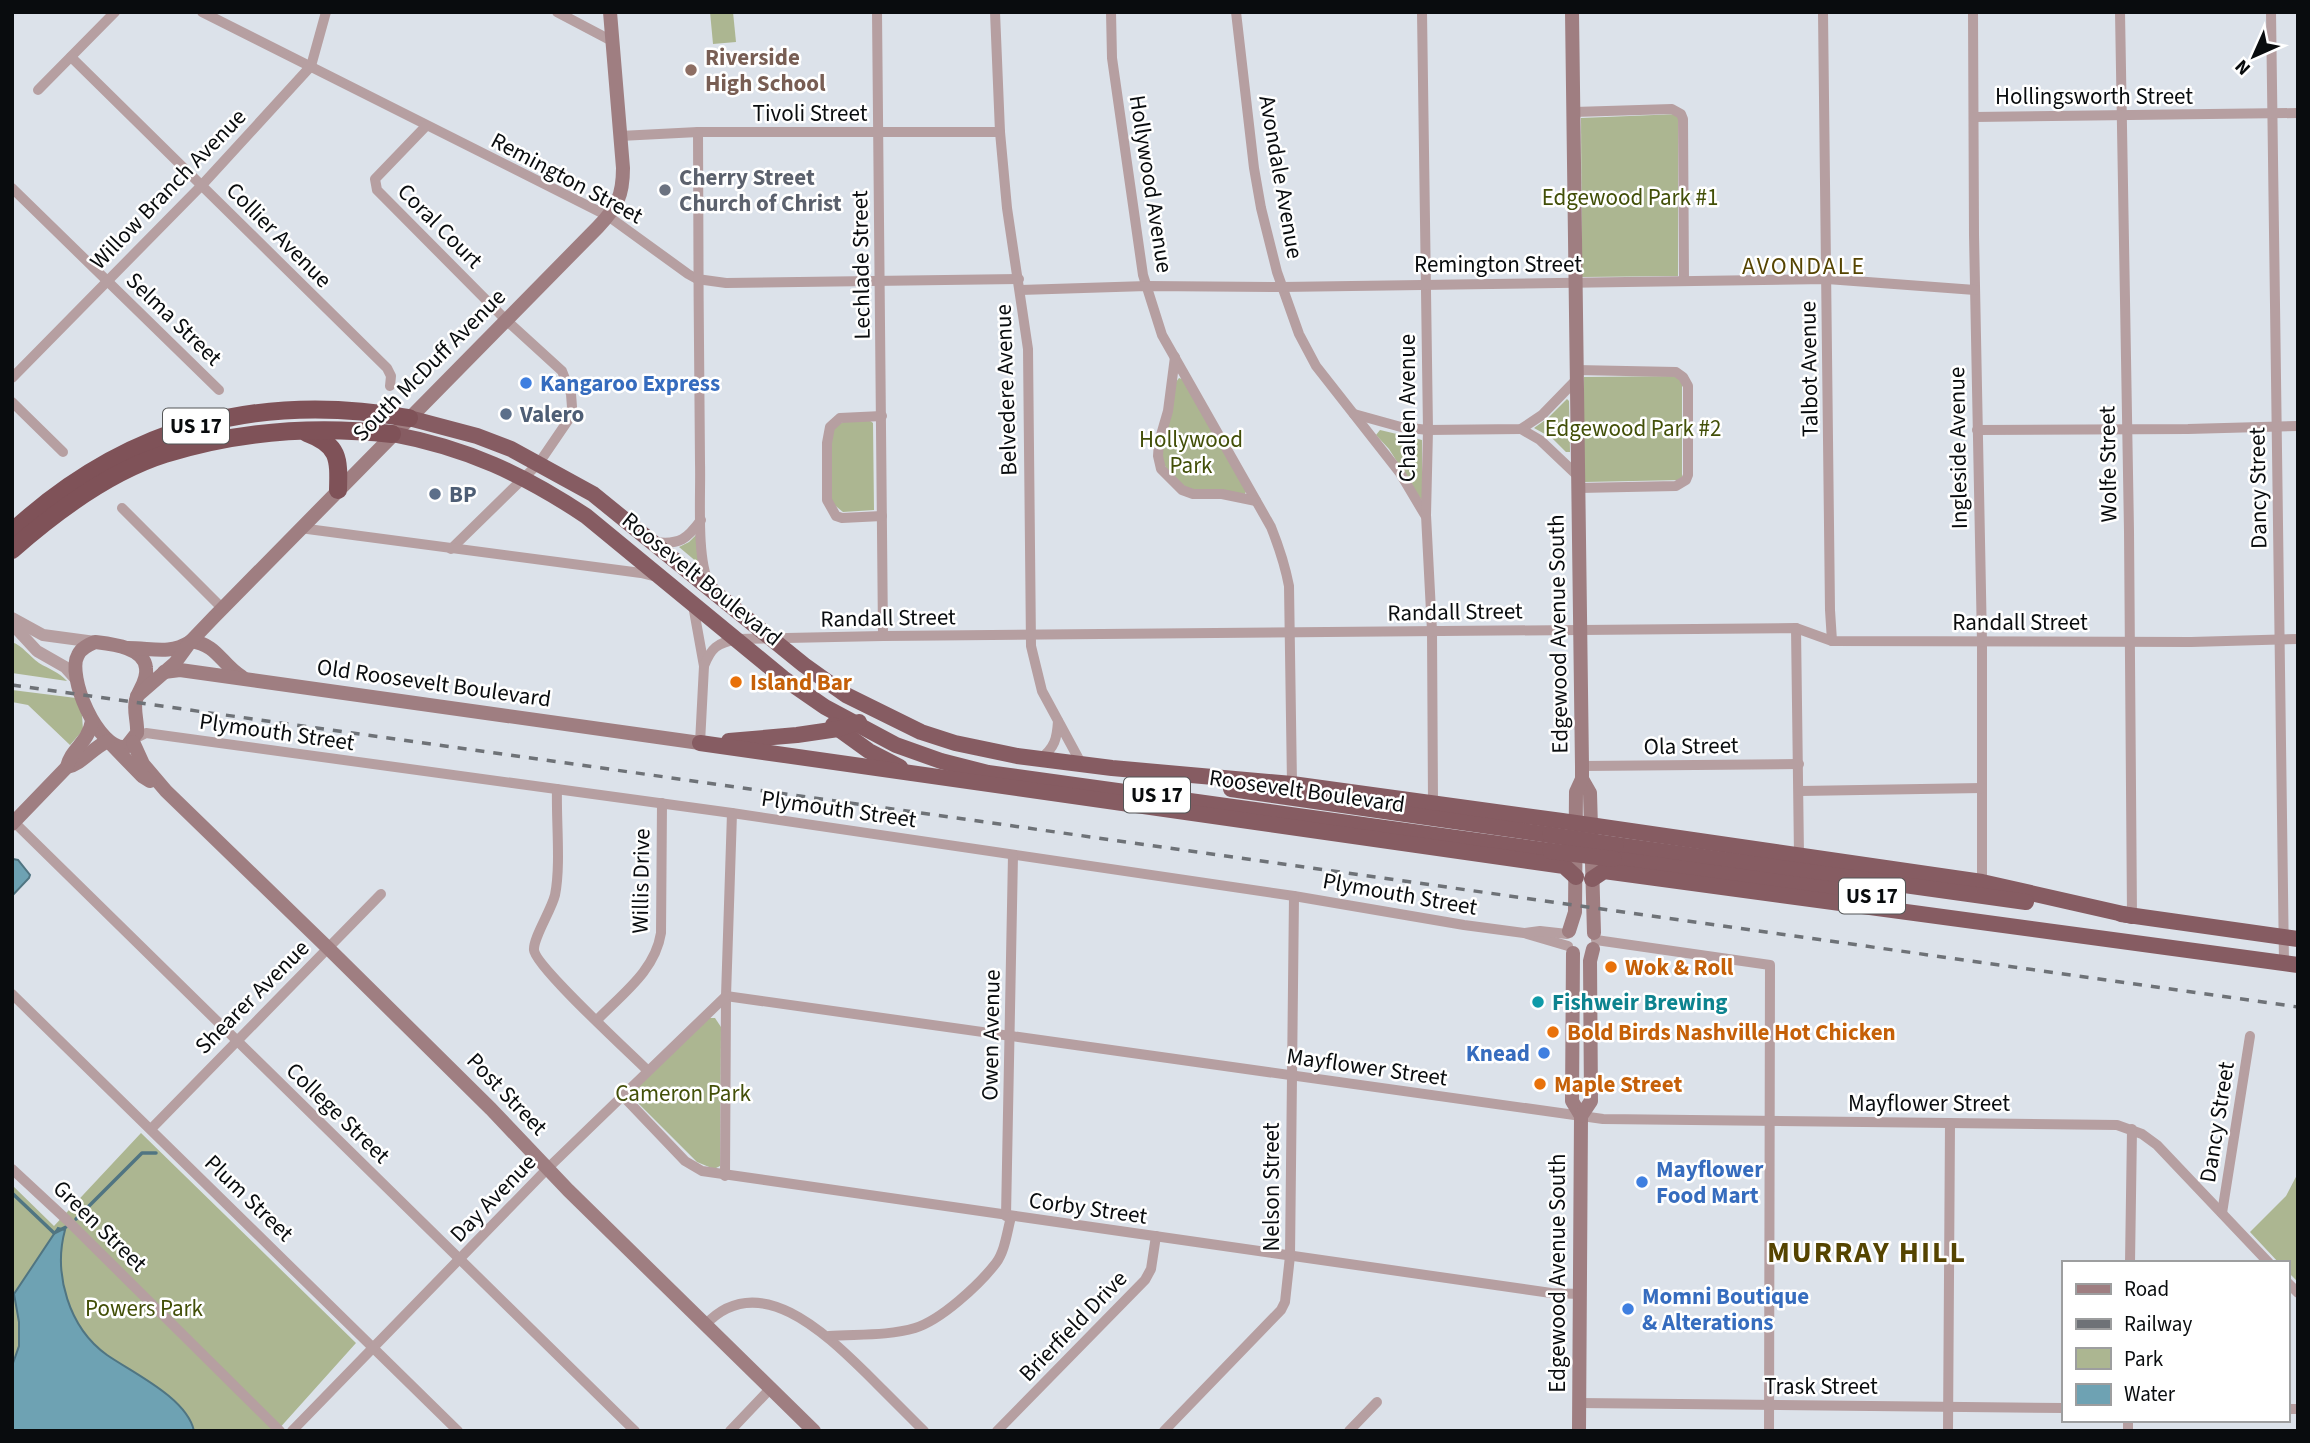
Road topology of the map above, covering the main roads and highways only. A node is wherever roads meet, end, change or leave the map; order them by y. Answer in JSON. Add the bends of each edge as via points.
{"nodes":[{"id":1,"x":610,"y":12,"type":"edge"},
{"id":2,"x":1572,"y":12,"type":"edge"},
{"id":3,"x":409,"y":418,"type":"junction"},
{"id":4,"x":300,"y":430,"type":"junction"},
{"id":5,"x":392,"y":435,"type":"junction"},
{"id":6,"x":338,"y":490,"type":"junction"},
{"id":7,"x":12,"y":532,"type":"edge"},
{"id":8,"x":12,"y":550,"type":"edge"},
{"id":9,"x":191,"y":641,"type":"junction"},
{"id":10,"x":123,"y":648,"type":"junction"},
{"id":11,"x":163,"y":673,"type":"junction"},
{"id":12,"x":247,"y":680,"type":"junction"},
{"id":13,"x":138,"y":696,"type":"junction"},
{"id":14,"x":92,"y":721,"type":"junction"},
{"id":15,"x":845,"y":726,"type":"junction"},
{"id":16,"x":907,"y":726,"type":"junction"},
{"id":17,"x":137,"y":734,"type":"junction"},
{"id":18,"x":110,"y":743,"type":"junction"},
{"id":19,"x":700,"y":743,"type":"junction"},
{"id":20,"x":67,"y":767,"type":"junction"},
{"id":21,"x":1112,"y":768,"type":"junction"},
{"id":22,"x":919,"y":774,"type":"junction"},
{"id":23,"x":166,"y":791,"type":"junction"},
{"id":24,"x":13,"y":823,"type":"edge"},
{"id":25,"x":1583,"y":824,"type":"junction"},
{"id":26,"x":1550,"y":843,"type":"junction"},
{"id":27,"x":1615,"y":852,"type":"junction"},
{"id":28,"x":1584,"y":878,"type":"junction"},
{"id":29,"x":2132,"y":916,"type":"junction"},
{"id":30,"x":2291,"y":938,"type":"edge"},
{"id":31,"x":1569,"y":941,"type":"junction"},
{"id":32,"x":1594,"y":941,"type":"junction"},
{"id":33,"x":2130,"y":941,"type":"junction"},
{"id":34,"x":2291,"y":964,"type":"edge"},
{"id":35,"x":1581,"y":1116,"type":"junction"},
{"id":36,"x":814,"y":1431,"type":"edge"},
{"id":37,"x":1579,"y":1431,"type":"edge"}],
"edges":[{"from":1,"to":3,"type":"main road","name":"South McDuff Avenue","via":[[621,195],[608,216]]},
{"from":2,"to":25,"type":"main road","name":"Edgewood Avenue South","via":[[1582,772],[1590,793]]},
{"from":3,"to":5,"type":"main road","name":"South McDuff Avenue"},
{"from":3,"to":7,"type":"highway","name":"Roosevelt Boulevard","number":"US 17","via":[[318,408],[273,410],[206,423],[111,458],[47,500]]},
{"from":3,"to":16,"type":"highway","name":"Roosevelt Boulevard","number":"US 17","via":[[477,436],[539,463],[593,494],[804,665],[846,695]]},
{"from":4,"to":5,"type":"highway","name":"Roosevelt Boulevard","number":"US 17"},
{"from":4,"to":6,"type":"highway","via":[[332,448],[339,468]]},
{"from":4,"to":8,"type":"highway","name":"Roosevelt Boulevard","number":"US 17","via":[[163,454],[64,507]]},
{"from":5,"to":6,"type":"main road","name":"South McDuff Avenue"},
{"from":5,"to":15,"type":"highway","name":"Roosevelt Boulevard","number":"US 17","via":[[464,453],[525,477],[586,516]]},
{"from":6,"to":9,"type":"main road","name":"South McDuff Avenue"},
{"from":9,"to":10,"type":"main road","via":[[164,652]]},
{"from":9,"to":11,"type":"main road","name":"South McDuff Avenue"},
{"from":9,"to":12,"type":"main road","via":[[206,643]]},
{"from":10,"to":13,"type":"main road","via":[[135,652],[147,669]]},
{"from":10,"to":14,"type":"main road","name":"Post Street","via":[[95,642],[78,654],[74,677]]},
{"from":11,"to":12,"type":"main road","name":"Old Roosevelt Boulevard","via":[[180,670]]},
{"from":11,"to":13,"type":"main road","name":"South McDuff Avenue"},
{"from":12,"to":19,"type":"main road","name":"Old Roosevelt Boulevard"},
{"from":13,"to":17,"type":"main road"},
{"from":14,"to":18,"type":"main road","name":"Post Street"},
{"from":14,"to":20,"type":"main road","via":[[90,734],[69,758]]},
{"from":15,"to":16,"type":"highway","via":[[863,721]]},
{"from":15,"to":19,"type":"highway","via":[[765,740]]},
{"from":15,"to":22,"type":"highway","via":[[888,762]]},
{"from":15,"to":26,"type":"highway","name":"Roosevelt Boulevard","number":"US 17","via":[[988,773]]},
{"from":16,"to":21,"type":"highway","name":"Roosevelt Boulevard","number":"US 17","via":[[946,740]]},
{"from":17,"to":18,"type":"main road","via":[[123,748]]},
{"from":17,"to":23,"type":"main road","name":"Post Street","via":[[143,764]]},
{"from":18,"to":20,"type":"main road"},
{"from":18,"to":23,"type":"main road","name":"Post Street","via":[[142,776]]},
{"from":19,"to":22,"type":"highway"},
{"from":20,"to":24,"type":"main road"},
{"from":21,"to":25,"type":"highway","via":[[1292,784]]},
{"from":21,"to":26,"type":"highway","number":"US 17"},
{"from":22,"to":28,"type":"highway","via":[[1564,866]]},
{"from":23,"to":36,"type":"main road","name":"Post Street"},
{"from":25,"to":28,"type":"main road","name":"Edgewood Avenue South"},
{"from":25,"to":29,"type":"highway","via":[[1982,882]]},
{"from":26,"to":27,"type":"highway","number":"US 17","bridge":true},
{"from":27,"to":29,"type":"highway","number":"US 17"},
{"from":27,"to":33,"type":"highway","number":"US 17"},
{"from":28,"to":31,"type":"main road","name":"Edgewood Avenue South"},
{"from":28,"to":32,"type":"main road","name":"Edgewood Avenue South"},
{"from":28,"to":33,"type":"highway","via":[[1604,872]]},
{"from":29,"to":30,"type":"highway","number":"US 17"},
{"from":31,"to":32,"type":"main road","via":[[1581,955]]},
{"from":31,"to":32,"type":"main road","via":[[1574,927],[1580,927],[1588,928]]},
{"from":31,"to":35,"type":"main road","name":"Edgewood Avenue South","via":[[1572,1101]]},
{"from":32,"to":35,"type":"main road","name":"Edgewood Avenue South","via":[[1590,961],[1591,1101]]},
{"from":33,"to":34,"type":"highway","number":"US 17"},
{"from":35,"to":37,"type":"main road","name":"Edgewood Avenue South"}]}
